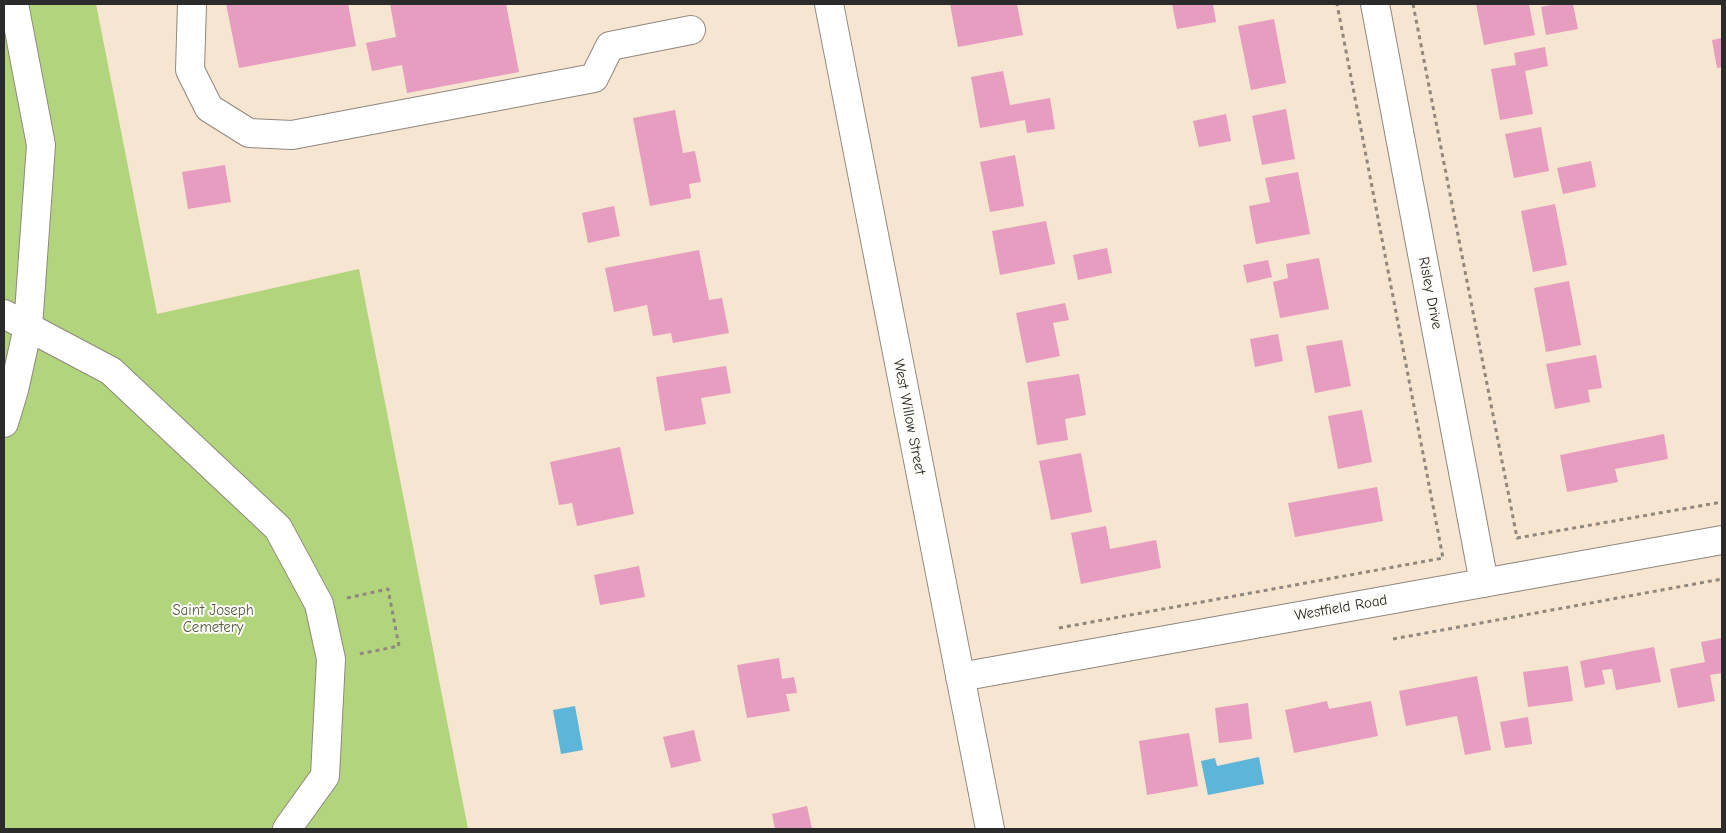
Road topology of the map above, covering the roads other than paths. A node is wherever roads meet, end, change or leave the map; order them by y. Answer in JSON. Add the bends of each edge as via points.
{"nodes":[{"id":1,"x":14,"y":4,"type":"edge"},
{"id":2,"x":192,"y":4,"type":"edge"},
{"id":3,"x":829,"y":4,"type":"edge"},
{"id":4,"x":1375,"y":4,"type":"edge"},
{"id":5,"x":691,"y":30,"type":"dead end"},
{"id":6,"x":4,"y":314,"type":"edge"},
{"id":7,"x":28,"y":327,"type":"junction"},
{"id":8,"x":4,"y":423,"type":"edge"},
{"id":9,"x":1722,"y":540,"type":"edge"},
{"id":10,"x":1484,"y":583,"type":"junction"},
{"id":11,"x":960,"y":677,"type":"junction"},
{"id":12,"x":287,"y":829,"type":"edge"},
{"id":13,"x":990,"y":829,"type":"edge"}],
"edges":[{"from":1,"to":7,"type":"street","via":[[41,145]]},
{"from":2,"to":5,"type":"street","via":[[190,70],[209,108],[249,133],[292,135],[594,78],[610,46]]},
{"from":3,"to":11,"type":"street","name":"West Willow Street"},
{"from":4,"to":10,"type":"street","name":"Risley Drive"},
{"from":6,"to":7,"type":"street"},
{"from":7,"to":8,"type":"street"},
{"from":7,"to":12,"type":"street","via":[[111,371],[278,528],[319,604],[331,659],[325,776]]},
{"from":9,"to":10,"type":"street","name":"Westfield Road"},
{"from":10,"to":11,"type":"street","name":"Westfield Road"},
{"from":11,"to":13,"type":"street","name":"West Willow Street"}]}
